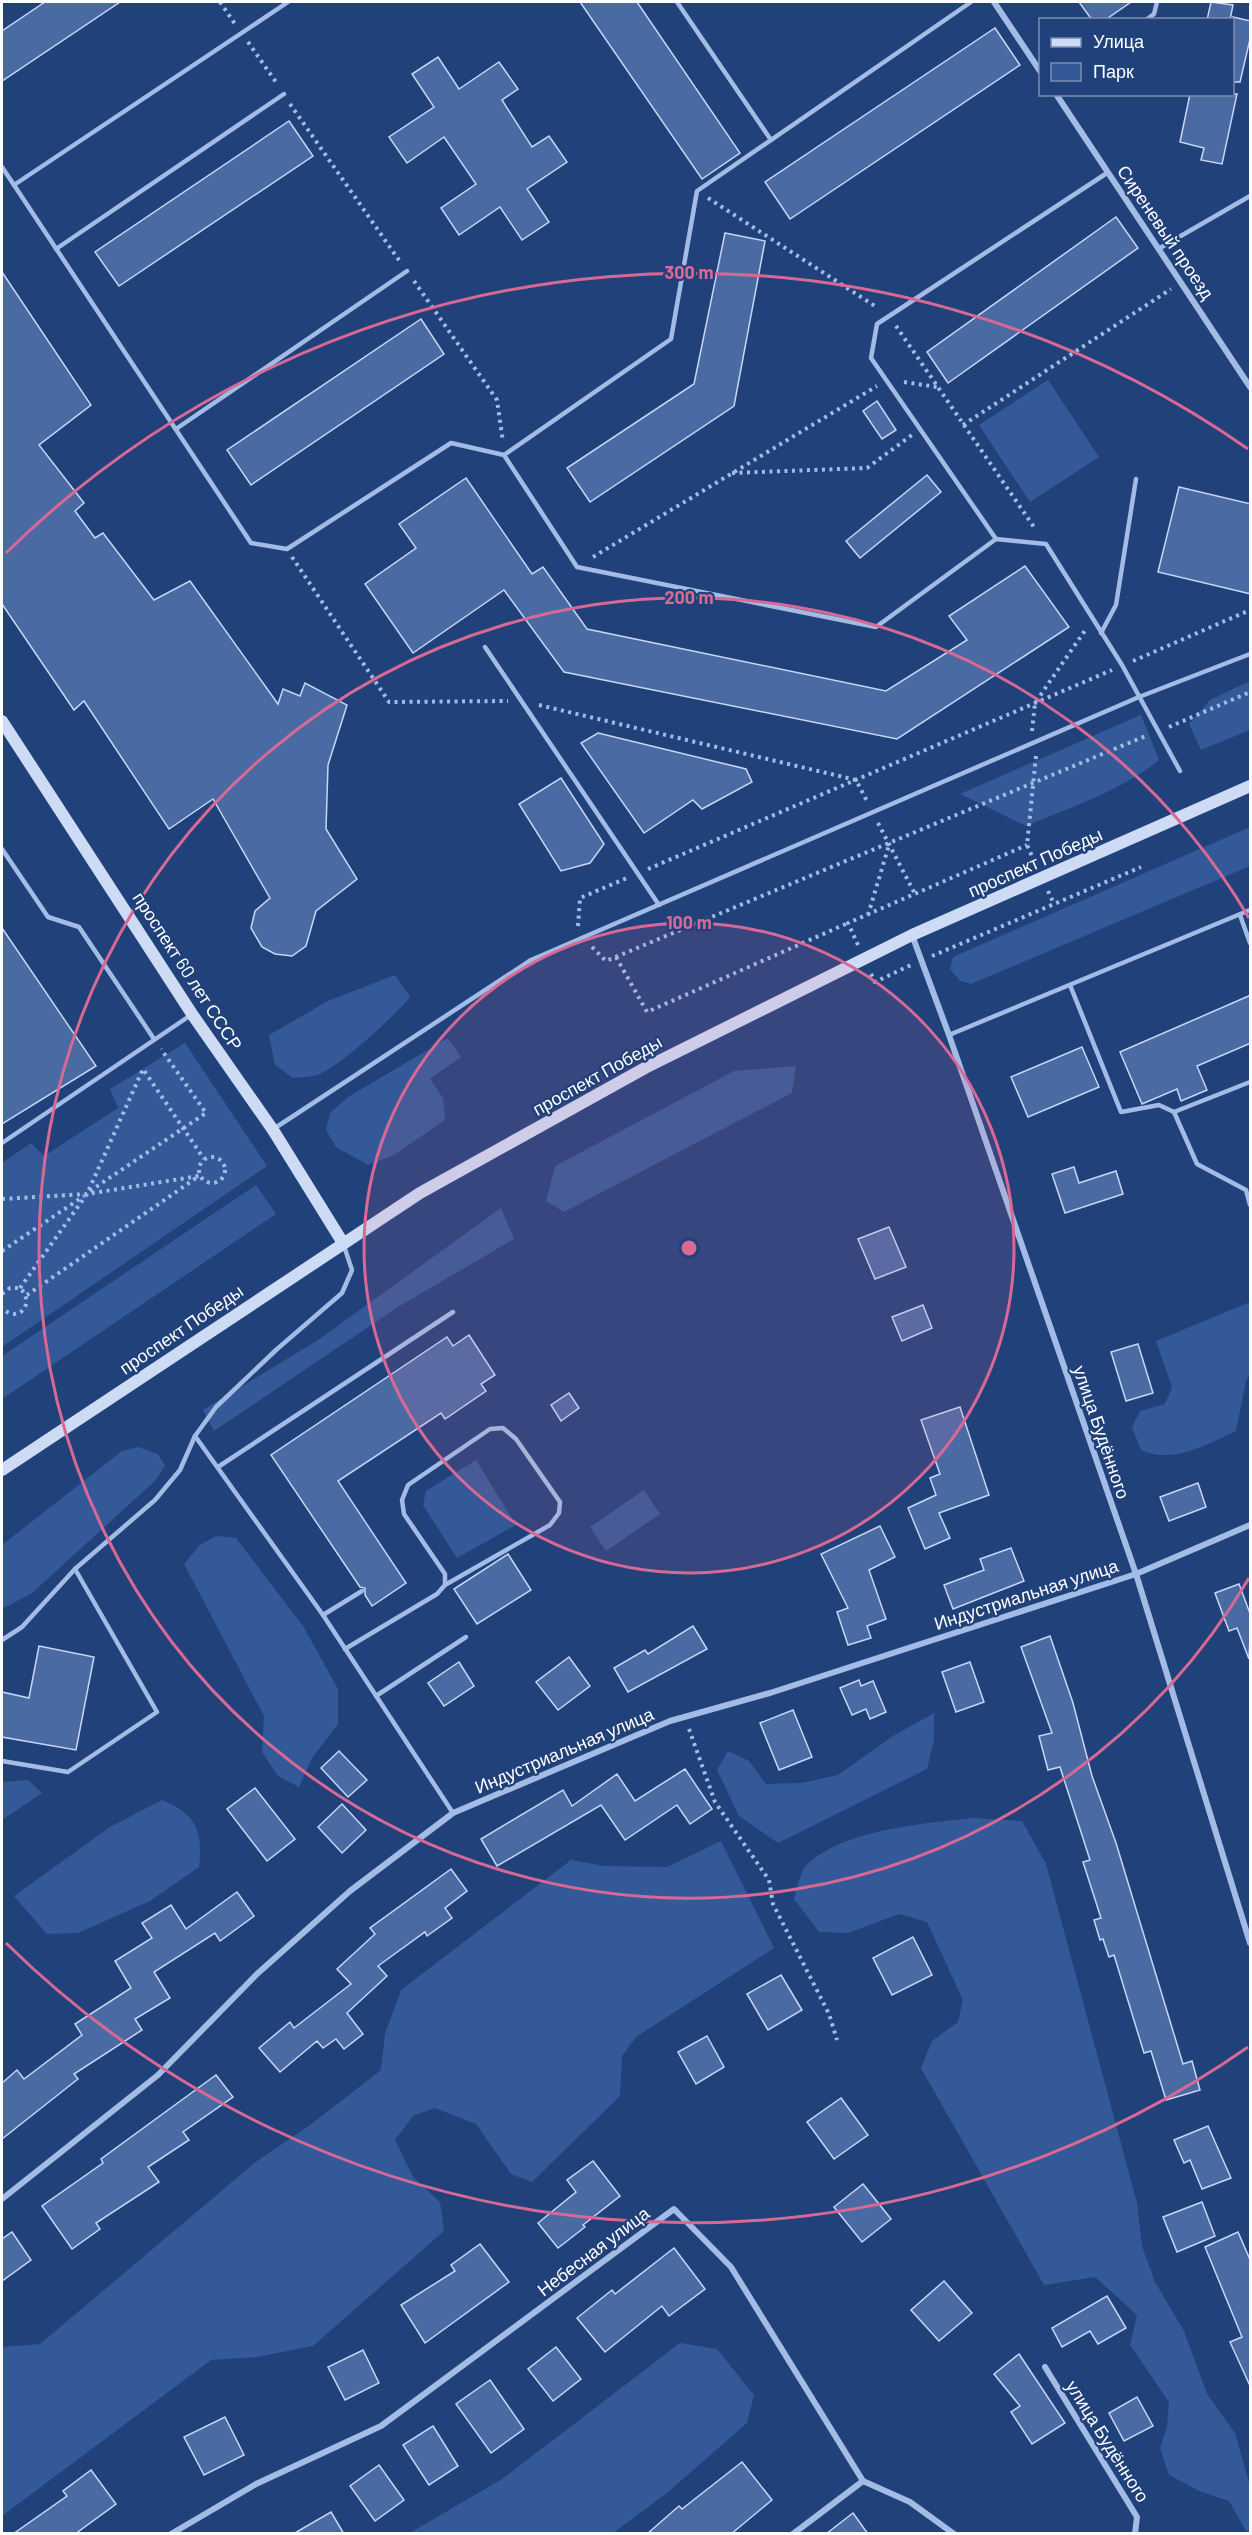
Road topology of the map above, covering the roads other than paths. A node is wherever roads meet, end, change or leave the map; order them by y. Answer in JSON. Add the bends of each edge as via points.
{"nodes":[{"id":1,"x":288,"y":2,"type":"edge"},
{"id":2,"x":678,"y":2,"type":"edge"},
{"id":3,"x":971,"y":2,"type":"edge"},
{"id":4,"x":994,"y":2,"type":"edge"},
{"id":5,"x":1157,"y":2,"type":"edge"},
{"id":6,"x":1149,"y":18,"type":"edge"},
{"id":7,"x":1039,"y":68,"type":"edge"},
{"id":8,"x":284,"y":94,"type":"road end"},
{"id":9,"x":1057,"y":96,"type":"edge"},
{"id":10,"x":771,"y":140,"type":"junction"},
{"id":11,"x":2,"y":167,"type":"edge"},
{"id":12,"x":1107,"y":173,"type":"junction"},
{"id":13,"x":14,"y":185,"type":"junction"},
{"id":14,"x":1251,"y":196,"type":"edge"},
{"id":15,"x":1160,"y":248,"type":"junction"},
{"id":16,"x":56,"y":249,"type":"junction"},
{"id":17,"x":407,"y":271,"type":"road end"},
{"id":18,"x":1251,"y":387,"type":"edge"},
{"id":19,"x":176,"y":429,"type":"junction"},
{"id":20,"x":504,"y":455,"type":"junction"},
{"id":21,"x":1136,"y":479,"type":"dead end"},
{"id":22,"x":996,"y":539,"type":"junction"},
{"id":23,"x":1101,"y":633,"type":"junction"},
{"id":24,"x":485,"y":647,"type":"dead end"},
{"id":25,"x":1251,"y":654,"type":"edge"},
{"id":26,"x":1139,"y":697,"type":"junction"},
{"id":27,"x":2,"y":721,"type":"edge"},
{"id":28,"x":1180,"y":771,"type":"dead end"},
{"id":29,"x":1251,"y":786,"type":"edge"},
{"id":30,"x":2,"y":849,"type":"edge"},
{"id":31,"x":659,"y":905,"type":"junction"},
{"id":32,"x":1251,"y":910,"type":"edge"},
{"id":33,"x":1240,"y":915,"type":"junction"},
{"id":34,"x":912,"y":935,"type":"junction"},
{"id":35,"x":1251,"y":943,"type":"edge"},
{"id":36,"x":1070,"y":985,"type":"junction"},
{"id":37,"x":192,"y":1014,"type":"junction"},
{"id":38,"x":949,"y":1035,"type":"junction"},
{"id":39,"x":154,"y":1039,"type":"junction"},
{"id":40,"x":1251,"y":1082,"type":"edge"},
{"id":41,"x":1173,"y":1112,"type":"junction"},
{"id":42,"x":273,"y":1130,"type":"junction"},
{"id":43,"x":2,"y":1143,"type":"edge"},
{"id":44,"x":1251,"y":1205,"type":"edge"},
{"id":45,"x":343,"y":1242,"type":"junction"},
{"id":46,"x":453,"y":1312,"type":"dead end"},
{"id":47,"x":195,"y":1436,"type":"junction"},
{"id":48,"x":218,"y":1467,"type":"junction"},
{"id":49,"x":2,"y":1470,"type":"edge"},
{"id":50,"x":1251,"y":1525,"type":"edge"},
{"id":51,"x":75,"y":1569,"type":"junction"},
{"id":52,"x":1136,"y":1574,"type":"junction"},
{"id":53,"x":445,"y":1586,"type":"junction"},
{"id":54,"x":362,"y":1591,"type":"dead end"},
{"id":55,"x":323,"y":1615,"type":"junction"},
{"id":56,"x":466,"y":1637,"type":"dead end"},
{"id":57,"x":2,"y":1640,"type":"edge"},
{"id":58,"x":345,"y":1649,"type":"junction"},
{"id":59,"x":376,"y":1696,"type":"junction"},
{"id":60,"x":2,"y":1761,"type":"edge"},
{"id":61,"x":453,"y":1814,"type":"junction"},
{"id":62,"x":1251,"y":1943,"type":"edge"},
{"id":63,"x":2,"y":2199,"type":"edge"},
{"id":64,"x":1045,"y":2367,"type":"dead end"},
{"id":65,"x":863,"y":2481,"type":"junction"},
{"id":66,"x":171,"y":2534,"type":"edge"},
{"id":67,"x":793,"y":2534,"type":"edge"},
{"id":68,"x":954,"y":2534,"type":"edge"},
{"id":69,"x":1135,"y":2534,"type":"edge"}],
"edges":[{"from":1,"to":13,"type":"lane"},
{"from":2,"to":10,"type":"lane"},
{"from":3,"to":10,"type":"lane"},
{"from":4,"to":7,"type":"street"},
{"from":5,"to":6,"type":"lane"},
{"from":8,"to":16,"type":"lane"},
{"from":9,"to":12,"type":"street","name":"Сиреневый проезд"},
{"from":10,"to":20,"type":"lane","via":[[697,191],[671,339]]},
{"from":11,"to":13,"type":"lane"},
{"from":12,"to":15,"type":"street","name":"Сиреневый проезд"},
{"from":12,"to":22,"type":"lane","via":[[877,324],[871,358]]},
{"from":13,"to":16,"type":"lane"},
{"from":14,"to":15,"type":"lane"},
{"from":15,"to":18,"type":"street","name":"Сиреневый проезд"},
{"from":16,"to":19,"type":"lane"},
{"from":17,"to":19,"type":"lane"},
{"from":19,"to":20,"type":"lane","via":[[251,543],[287,549],[451,443]]},
{"from":20,"to":22,"type":"lane","via":[[577,567],[876,627]]},
{"from":21,"to":23,"type":"lane","via":[[1116,605]]},
{"from":22,"to":23,"type":"lane","via":[[1046,544]]},
{"from":23,"to":26,"type":"lane"},
{"from":24,"to":31,"type":"lane"},
{"from":25,"to":26,"type":"lane"},
{"from":26,"to":28,"type":"lane"},
{"from":26,"to":31,"type":"lane"},
{"from":27,"to":37,"type":"main road","name":"проспект 60 лет СССР"},
{"from":29,"to":34,"type":"main road","name":"проспект Победы"},
{"from":30,"to":39,"type":"lane","via":[[48,917],[79,927]]},
{"from":31,"to":42,"type":"lane","via":[[531,960]]},
{"from":32,"to":33,"type":"lane"},
{"from":33,"to":35,"type":"lane"},
{"from":33,"to":36,"type":"lane"},
{"from":34,"to":38,"type":"street","name":"улица Будённого"},
{"from":34,"to":45,"type":"main road","name":"проспект Победы","via":[[645,1068],[420,1193]]},
{"from":36,"to":38,"type":"lane"},
{"from":36,"to":41,"type":"lane","via":[[1121,1112],[1159,1105]]},
{"from":37,"to":39,"type":"lane"},
{"from":37,"to":42,"type":"main road","name":"проспект 60 лет СССР"},
{"from":38,"to":52,"type":"street","name":"улица Будённого"},
{"from":39,"to":43,"type":"lane"},
{"from":40,"to":41,"type":"lane"},
{"from":41,"to":44,"type":"lane","via":[[1197,1164],[1246,1190]]},
{"from":42,"to":45,"type":"main road","name":"проспект 60 лет СССР"},
{"from":45,"to":47,"type":"lane","via":[[352,1270],[342,1293],[216,1407]]},
{"from":45,"to":49,"type":"main road","name":"проспект Победы"},
{"from":46,"to":48,"type":"lane"},
{"from":47,"to":48,"type":"lane"},
{"from":47,"to":51,"type":"lane","via":[[180,1470],[155,1500]]},
{"from":48,"to":55,"type":"lane"},
{"from":50,"to":52,"type":"street","name":"Индустриальная улица"},
{"from":51,"to":57,"type":"lane","via":[[22,1627]]},
{"from":51,"to":60,"type":"lane","via":[[157,1713],[68,1772]]},
{"from":52,"to":61,"type":"street","name":"Индустриальная улица","via":[[770,1693],[686,1716]]},
{"from":52,"to":62,"type":"street","name":"улица Будённого"},
{"from":53,"to":53,"type":"lane","via":[[445,1574],[404,1514],[402,1500],[408,1485],[490,1429],[503,1428],[516,1439],[560,1502],[559,1513],[550,1525]]},
{"from":53,"to":58,"type":"lane"},
{"from":54,"to":55,"type":"lane"},
{"from":55,"to":58,"type":"lane"},
{"from":56,"to":59,"type":"lane"},
{"from":58,"to":59,"type":"lane"},
{"from":59,"to":61,"type":"lane"},
{"from":61,"to":63,"type":"street","name":"Индустриальная улица","via":[[350,1891],[257,1974],[158,2075]]},
{"from":64,"to":69,"type":"street","name":"улица Будённого","via":[[1137,2517]]},
{"from":65,"to":66,"type":"street","name":"Небесная улица","via":[[731,2267],[674,2208],[381,2426],[256,2484]]},
{"from":65,"to":67,"type":"street"},
{"from":65,"to":68,"type":"street","via":[[910,2502]]}]}
